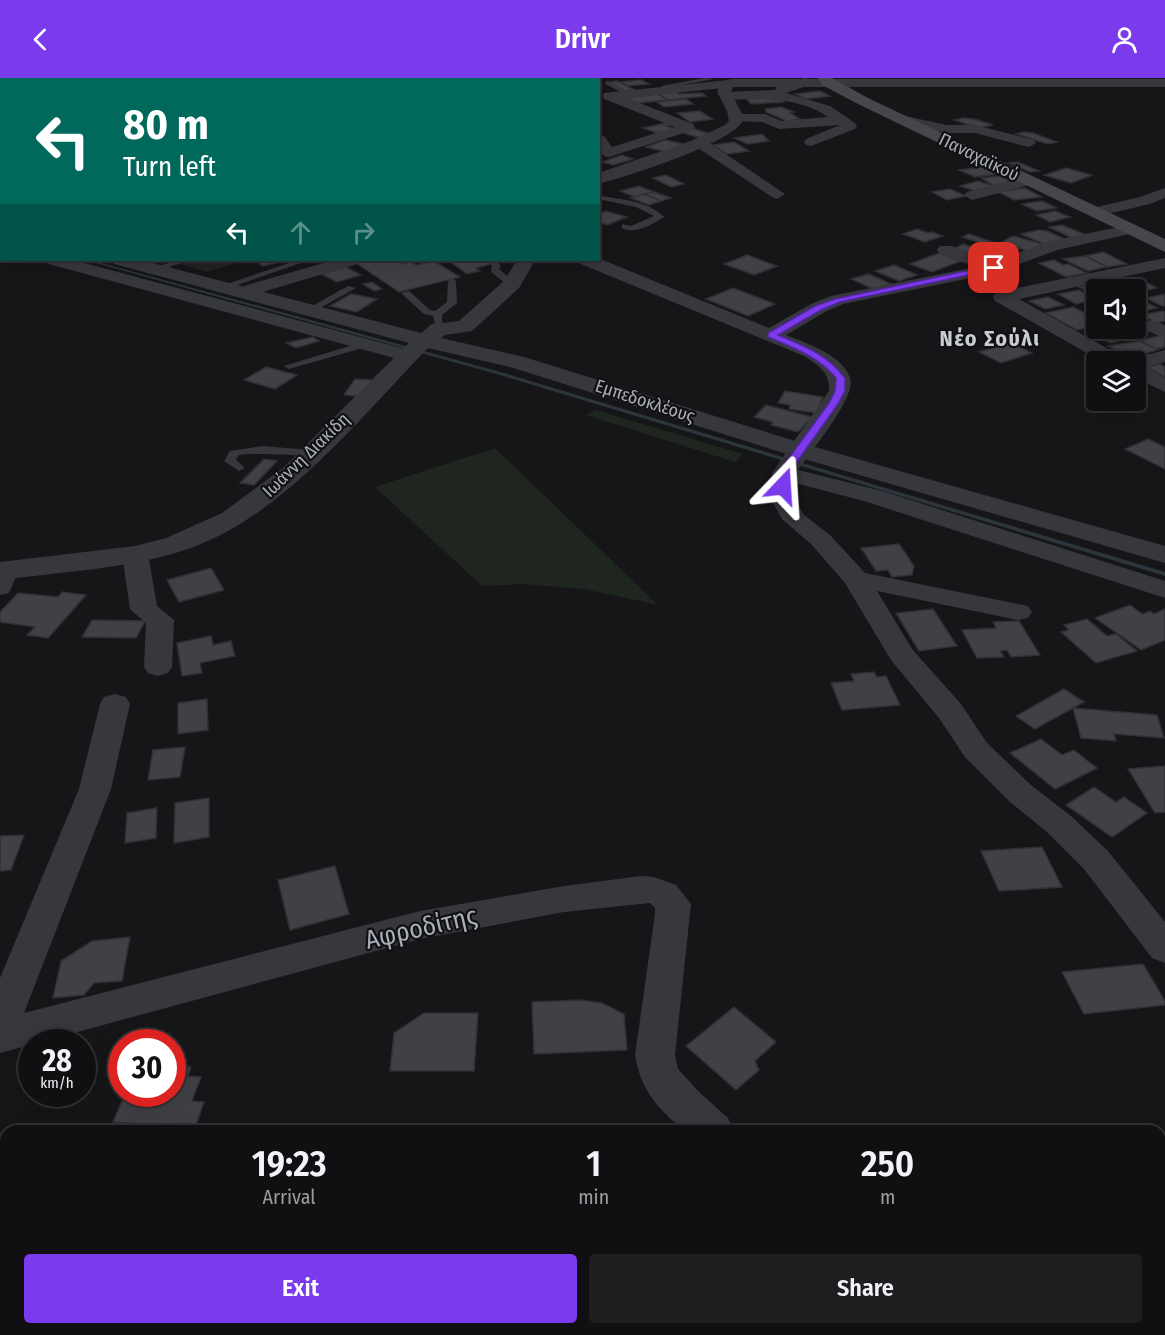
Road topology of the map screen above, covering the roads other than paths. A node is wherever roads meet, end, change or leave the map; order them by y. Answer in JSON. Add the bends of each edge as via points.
{"nodes":[{"id":1,"x":711,"y":79,"type":"edge"},
{"id":2,"x":826,"y":80,"type":"edge"},
{"id":3,"x":805,"y":82,"type":"junction"},
{"id":4,"x":1165,"y":83,"type":"edge"},
{"id":5,"x":669,"y":89,"type":"junction"},
{"id":6,"x":727,"y":90,"type":"junction"},
{"id":7,"x":605,"y":91,"type":"edge"},
{"id":8,"x":780,"y":94,"type":"junction"},
{"id":9,"x":736,"y":117,"type":"junction"},
{"id":10,"x":900,"y":119,"type":"junction"},
{"id":11,"x":842,"y":120,"type":"junction"},
{"id":12,"x":600,"y":142,"type":"edge"},
{"id":13,"x":811,"y":142,"type":"dead end"},
{"id":14,"x":700,"y":143,"type":"junction"},
{"id":15,"x":1029,"y":143,"type":"dead end"},
{"id":16,"x":600,"y":178,"type":"edge"},
{"id":17,"x":1028,"y":181,"type":"junction"},
{"id":18,"x":1165,"y":193,"type":"edge"},
{"id":19,"x":777,"y":194,"type":"dead end"},
{"id":20,"x":972,"y":195,"type":"dead end"},
{"id":21,"x":600,"y":198,"type":"edge"},
{"id":22,"x":1094,"y":212,"type":"junction"},
{"id":23,"x":625,"y":226,"type":"dead end"},
{"id":24,"x":1133,"y":229,"type":"junction"},
{"id":25,"x":1165,"y":244,"type":"edge"},
{"id":26,"x":946,"y":250,"type":"dead end"},
{"id":27,"x":59,"y":261,"type":"edge"},
{"id":28,"x":125,"y":261,"type":"edge"},
{"id":29,"x":182,"y":261,"type":"edge"},
{"id":30,"x":300,"y":261,"type":"edge"},
{"id":31,"x":348,"y":261,"type":"edge"},
{"id":32,"x":492,"y":261,"type":"edge"},
{"id":33,"x":525,"y":261,"type":"edge"},
{"id":34,"x":589,"y":261,"type":"edge"},
{"id":35,"x":1165,"y":263,"type":"edge"},
{"id":36,"x":994,"y":268,"type":"junction"},
{"id":37,"x":154,"y":269,"type":"junction"},
{"id":38,"x":452,"y":281,"type":"dead end"},
{"id":39,"x":512,"y":284,"type":"junction"},
{"id":40,"x":223,"y":287,"type":"junction"},
{"id":41,"x":351,"y":288,"type":"dead end"},
{"id":42,"x":243,"y":292,"type":"junction"},
{"id":43,"x":406,"y":293,"type":"dead end"},
{"id":44,"x":310,"y":310,"type":"junction"},
{"id":45,"x":771,"y":335,"type":"junction"},
{"id":46,"x":438,"y":336,"type":"junction"},
{"id":47,"x":363,"y":345,"type":"junction"},
{"id":48,"x":1099,"y":351,"type":"edge"},
{"id":49,"x":1165,"y":356,"type":"edge"},
{"id":50,"x":1146,"y":361,"type":"edge"},
{"id":51,"x":289,"y":366,"type":"dead end"},
{"id":52,"x":1146,"y":376,"type":"edge"},
{"id":53,"x":1165,"y":386,"type":"edge"},
{"id":54,"x":310,"y":453,"type":"junction"},
{"id":55,"x":791,"y":463,"type":"junction"},
{"id":56,"x":238,"y":468,"type":"dead end"},
{"id":57,"x":135,"y":554,"type":"junction"},
{"id":58,"x":1165,"y":555,"type":"edge"},
{"id":59,"x":2,"y":576,"type":"edge"},
{"id":60,"x":856,"y":579,"type":"junction"},
{"id":61,"x":1165,"y":590,"type":"edge"},
{"id":62,"x":1018,"y":612,"type":"dead end"},
{"id":63,"x":158,"y":667,"type":"dead end"},
{"id":64,"x":115,"y":704,"type":"dead end"},
{"id":65,"x":1165,"y":948,"type":"edge"},
{"id":66,"x":0,"y":1025,"type":"edge"},
{"id":67,"x":0,"y":1036,"type":"edge"},
{"id":68,"x":706,"y":1125,"type":"edge"}],
"edges":[{"from":1,"to":5,"type":"lane","via":[[664,86]]},
{"from":2,"to":3,"type":"street"},
{"from":2,"to":4,"type":"street"},
{"from":2,"to":10,"type":"main road","name":"Παναχαϊκού"},
{"from":3,"to":6,"type":"street"},
{"from":3,"to":8,"type":"street","via":[[781,90]]},
{"from":5,"to":6,"type":"street"},
{"from":5,"to":7,"type":"street"},
{"from":6,"to":8,"type":"street"},
{"from":6,"to":9,"type":"street"},
{"from":7,"to":12,"type":"street","via":[[688,127],[609,153]]},
{"from":8,"to":11,"type":"street","via":[[825,109]]},
{"from":9,"to":11,"type":"street","via":[[765,118],[779,125]]},
{"from":9,"to":14,"type":"street","via":[[731,130]]},
{"from":10,"to":15,"type":"street","via":[[946,129],[975,129]]},
{"from":10,"to":17,"type":"main road","name":"Παναχαϊκού"},
{"from":11,"to":13,"type":"street","via":[[850,126]]},
{"from":14,"to":16,"type":"street"},
{"from":14,"to":19,"type":"street"},
{"from":17,"to":20,"type":"street"},
{"from":17,"to":22,"type":"main road","name":"Παναχαϊκού"},
{"from":18,"to":22,"type":"street"},
{"from":21,"to":23,"type":"lane","via":[[639,204],[660,217],[630,229]]},
{"from":22,"to":24,"type":"main road","name":"Παναχαϊκού"},
{"from":24,"to":25,"type":"main road","name":"Παναχαϊκού"},
{"from":24,"to":36,"type":"street","via":[[1052,246]]},
{"from":26,"to":36,"type":"street"},
{"from":27,"to":47,"type":"street"},
{"from":28,"to":37,"type":"street","name":"Εμπεδοκλέους"},
{"from":29,"to":37,"type":"lane"},
{"from":30,"to":40,"type":"lane","via":[[255,270]]},
{"from":31,"to":42,"type":"street"},
{"from":32,"to":39,"type":"lane","via":[[497,266],[494,270]]},
{"from":33,"to":39,"type":"street","name":"Ιωάννη Διακίδη"},
{"from":34,"to":45,"type":"street"},
{"from":35,"to":48,"type":"street","via":[[1002,297]]},
{"from":36,"to":45,"type":"street","via":[[838,300]]},
{"from":37,"to":40,"type":"street","name":"Εμπεδοκλέους"},
{"from":38,"to":46,"type":"lane","via":[[452,303]]},
{"from":39,"to":46,"type":"street","name":"Ιωάννη Διακίδη"},
{"from":40,"to":42,"type":"street","name":"Εμπεδοκλέους"},
{"from":41,"to":44,"type":"lane"},
{"from":42,"to":44,"type":"street","name":"Εμπεδοκλέους"},
{"from":43,"to":46,"type":"lane","via":[[427,312]]},
{"from":44,"to":46,"type":"street","name":"Εμπεδοκλέους"},
{"from":45,"to":55,"type":"street","via":[[811,352],[828,363],[840,378],[840,391],[833,404]]},
{"from":46,"to":47,"type":"street"},
{"from":46,"to":54,"type":"street","name":"Ιωάννη Διακίδη"},
{"from":46,"to":55,"type":"street","name":"Εμπεδοκλέους","via":[[559,374]]},
{"from":47,"to":51,"type":"lane"},
{"from":49,"to":50,"type":"street"},
{"from":52,"to":53,"type":"street"},
{"from":54,"to":56,"type":"lane","via":[[246,450],[234,453],[230,461]]},
{"from":54,"to":57,"type":"street","name":"Ιωάννη Διακίδη","via":[[277,486],[232,519],[176,544]]},
{"from":55,"to":58,"type":"street","name":"Εμπεδοκλέους"},
{"from":55,"to":60,"type":"street","via":[[783,499],[794,519],[821,540]]},
{"from":55,"to":61,"type":"street","via":[[873,496]]},
{"from":57,"to":59,"type":"street","name":"Ιωάννη Διακίδη"},
{"from":57,"to":63,"type":"street","via":[[144,609],[160,620]]},
{"from":60,"to":62,"type":"street"},
{"from":60,"to":65,"type":"street","via":[[901,654],[950,711],[976,750],[1096,860]]},
{"from":64,"to":66,"type":"street","via":[[95,789]]},
{"from":67,"to":68,"type":"street","name":"Αφροδίτης","via":[[420,925],[641,889],[664,894],[673,904],[674,914],[655,1055],[659,1077]]}]}
